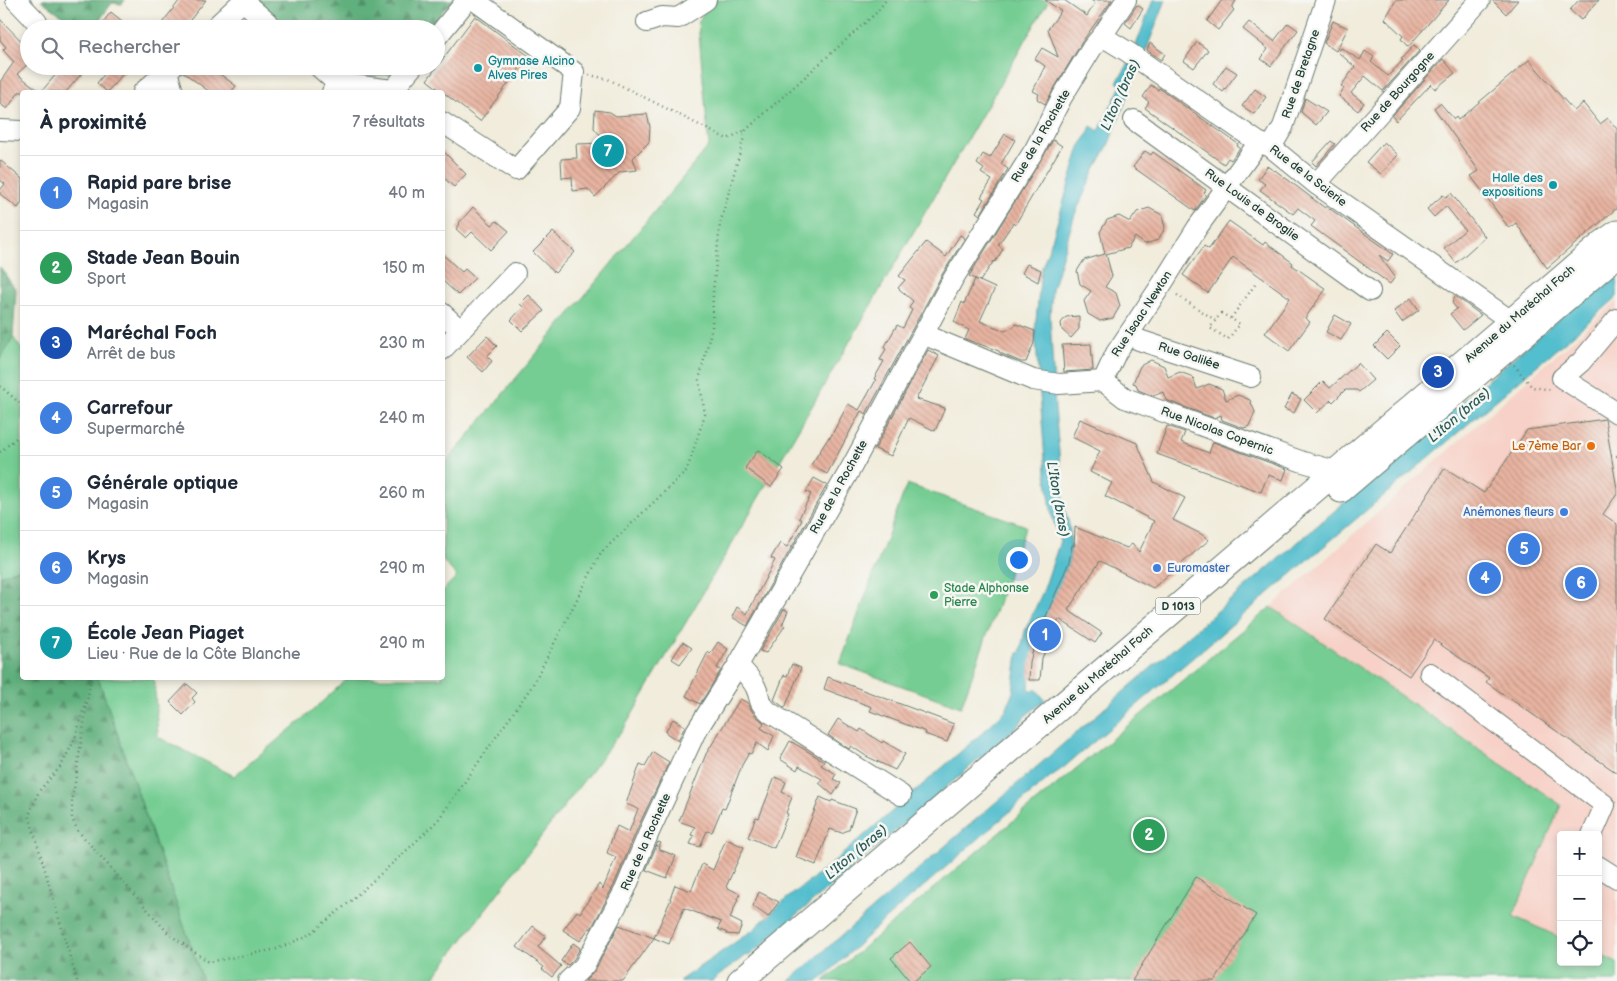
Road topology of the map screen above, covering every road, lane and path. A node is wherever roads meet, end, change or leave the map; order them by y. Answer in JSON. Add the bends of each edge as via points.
{"nodes":[{"id":1,"x":16,"y":0,"type":"edge"},
{"id":2,"x":467,"y":0,"type":"edge"},
{"id":3,"x":474,"y":0,"type":"edge"},
{"id":4,"x":706,"y":0,"type":"edge"},
{"id":5,"x":886,"y":0,"type":"edge"},
{"id":6,"x":1126,"y":0,"type":"edge"},
{"id":7,"x":1326,"y":0,"type":"edge"},
{"id":8,"x":1480,"y":0,"type":"edge"},
{"id":9,"x":243,"y":1,"type":"edge"},
{"id":10,"x":35,"y":20,"type":"edge"},
{"id":11,"x":223,"y":20,"type":"edge"},
{"id":12,"x":265,"y":20,"type":"edge"},
{"id":13,"x":647,"y":22,"type":"dead end"},
{"id":14,"x":445,"y":27,"type":"edge"},
{"id":15,"x":1102,"y":36,"type":"junction"},
{"id":16,"x":574,"y":72,"type":"junction"},
{"id":17,"x":163,"y":75,"type":"edge"},
{"id":18,"x":171,"y":75,"type":"edge"},
{"id":19,"x":325,"y":75,"type":"edge"},
{"id":20,"x":407,"y":75,"type":"edge"},
{"id":21,"x":334,"y":88,"type":"edge"},
{"id":22,"x":144,"y":90,"type":"edge"},
{"id":23,"x":174,"y":90,"type":"edge"},
{"id":24,"x":375,"y":90,"type":"edge"},
{"id":25,"x":396,"y":90,"type":"edge"},
{"id":26,"x":1134,"y":120,"type":"dead end"},
{"id":27,"x":445,"y":124,"type":"edge"},
{"id":28,"x":0,"y":130,"type":"edge"},
{"id":29,"x":746,"y":130,"type":"junction"},
{"id":30,"x":20,"y":131,"type":"edge"},
{"id":31,"x":1264,"y":145,"type":"junction"},
{"id":32,"x":1316,"y":184,"type":"junction"},
{"id":33,"x":1227,"y":187,"type":"junction"},
{"id":34,"x":1617,"y":233,"type":"edge"},
{"id":35,"x":1617,"y":255,"type":"edge"},
{"id":36,"x":515,"y":273,"type":"dead end"},
{"id":37,"x":1257,"y":282,"type":"dead end"},
{"id":38,"x":1370,"y":291,"type":"dead end"},
{"id":39,"x":1177,"y":295,"type":"dead end"},
{"id":40,"x":445,"y":316,"type":"edge"},
{"id":41,"x":1231,"y":318,"type":"junction"},
{"id":42,"x":1617,"y":319,"type":"edge"},
{"id":43,"x":1215,"y":320,"type":"junction"},
{"id":44,"x":1511,"y":321,"type":"junction"},
{"id":45,"x":460,"y":330,"type":"junction"},
{"id":46,"x":923,"y":334,"type":"junction"},
{"id":47,"x":1129,"y":334,"type":"junction"},
{"id":48,"x":445,"y":347,"type":"edge"},
{"id":49,"x":1508,"y":358,"type":"dead end"},
{"id":50,"x":1251,"y":377,"type":"dead end"},
{"id":51,"x":1103,"y":381,"type":"junction"},
{"id":52,"x":0,"y":386,"type":"edge"},
{"id":53,"x":1532,"y":387,"type":"dead end"},
{"id":54,"x":20,"y":403,"type":"edge"},
{"id":55,"x":1617,"y":413,"type":"edge"},
{"id":56,"x":20,"y":435,"type":"edge"},
{"id":57,"x":0,"y":452,"type":"edge"},
{"id":58,"x":1611,"y":456,"type":"dead end"},
{"id":59,"x":1617,"y":456,"type":"edge"},
{"id":60,"x":1336,"y":471,"type":"junction"},
{"id":61,"x":738,"y":665,"type":"junction"},
{"id":62,"x":1430,"y":673,"type":"dead end"},
{"id":63,"x":91,"y":680,"type":"edge"},
{"id":64,"x":90,"y":683,"type":"junction"},
{"id":65,"x":901,"y":795,"type":"dead end"},
{"id":66,"x":1594,"y":831,"type":"edge"},
{"id":67,"x":1602,"y":869,"type":"edge"},
{"id":68,"x":1617,"y":878,"type":"edge"},
{"id":69,"x":77,"y":981,"type":"edge"},
{"id":70,"x":568,"y":981,"type":"edge"},
{"id":71,"x":740,"y":981,"type":"edge"},
{"id":72,"x":764,"y":981,"type":"edge"}],
"edges":[{"from":1,"to":10,"type":"street"},
{"from":2,"to":14,"type":"street"},
{"from":3,"to":16,"type":"street"},
{"from":4,"to":13,"type":"street","via":[[678,18],[662,17]]},
{"from":5,"to":29,"type":"path","via":[[877,12]]},
{"from":6,"to":15,"type":"street","name":"Rue de la Rochette"},
{"from":7,"to":31,"type":"street","name":"Rue de Bretagne","via":[[1283,127]]},
{"from":8,"to":32,"type":"street","name":"Rue de Bourgogne"},
{"from":9,"to":11,"type":"street"},
{"from":9,"to":12,"type":"street"},
{"from":15,"to":31,"type":"street","name":"Rue de la Scierie"},
{"from":15,"to":46,"type":"street","name":"Rue de la Rochette","via":[[1062,97],[1036,149],[953,279]]},
{"from":16,"to":27,"type":"street","via":[[570,108],[516,170]]},
{"from":16,"to":29,"type":"path","via":[[608,78],[728,139]]},
{"from":17,"to":22,"type":"street"},
{"from":18,"to":23,"type":"street"},
{"from":19,"to":21,"type":"street"},
{"from":20,"to":25,"type":"street"},
{"from":21,"to":24,"type":"street"},
{"from":26,"to":33,"type":"street","name":"Rue Louis de Broglie"},
{"from":28,"to":30,"type":"street"},
{"from":29,"to":64,"type":"path","via":[[720,224],[712,327],[699,380],[705,414],[687,470],[601,553],[532,686],[438,820],[346,905],[309,935],[277,948],[209,962],[168,934],[78,831],[72,819]]},
{"from":31,"to":32,"type":"street","name":"Rue de la Scierie"},
{"from":31,"to":33,"type":"street","name":"Rue Isaac Newton","via":[[1254,149]]},
{"from":32,"to":44,"type":"street","name":"Rue de la Scierie"},
{"from":33,"to":38,"type":"street","name":"Rue Louis de Broglie"},
{"from":33,"to":47,"type":"street","name":"Rue Isaac Newton"},
{"from":34,"to":44,"type":"main road","name":"Avenue du Maréchal Foch","number":"D 1013"},
{"from":35,"to":72,"type":"main road","name":"Avenue du Maréchal Foch","number":"D 1013"},
{"from":36,"to":45,"type":"street"},
{"from":37,"to":41,"type":"path"},
{"from":39,"to":43,"type":"path"},
{"from":40,"to":45,"type":"street"},
{"from":41,"to":43,"type":"path","via":[[1221,312]]},
{"from":41,"to":43,"type":"path","via":[[1240,324],[1228,339],[1210,328]]},
{"from":42,"to":55,"type":"street","via":[[1582,362],[1562,378]]},
{"from":44,"to":60,"type":"main road","name":"Avenue du Maréchal Foch","number":"D 1013"},
{"from":45,"to":48,"type":"street"},
{"from":46,"to":51,"type":"street","via":[[1034,380],[1059,384]]},
{"from":46,"to":61,"type":"street","name":"Rue de la Rochette","via":[[851,468]]},
{"from":47,"to":50,"type":"street","name":"Rue Galilée"},
{"from":47,"to":51,"type":"street","name":"Rue Isaac Newton"},
{"from":49,"to":53,"type":"path"},
{"from":51,"to":60,"type":"street","name":"Rue Nicolas Copernic","via":[[1125,398]]},
{"from":52,"to":54,"type":"path"},
{"from":56,"to":57,"type":"path"},
{"from":58,"to":59,"type":"path"},
{"from":60,"to":71,"type":"main road","name":"Avenue du Maréchal Foch","number":"D 1013"},
{"from":61,"to":65,"type":"street","via":[[757,690],[762,706],[769,712]]},
{"from":61,"to":70,"type":"street","name":"Rue de la Rochette","via":[[695,733],[602,934],[584,966]]},
{"from":62,"to":66,"type":"street","via":[[1605,805]]},
{"from":63,"to":64,"type":"path"},
{"from":64,"to":69,"type":"path","via":[[75,739],[61,766],[39,791],[28,815]]},
{"from":67,"to":68,"type":"street"}]}
